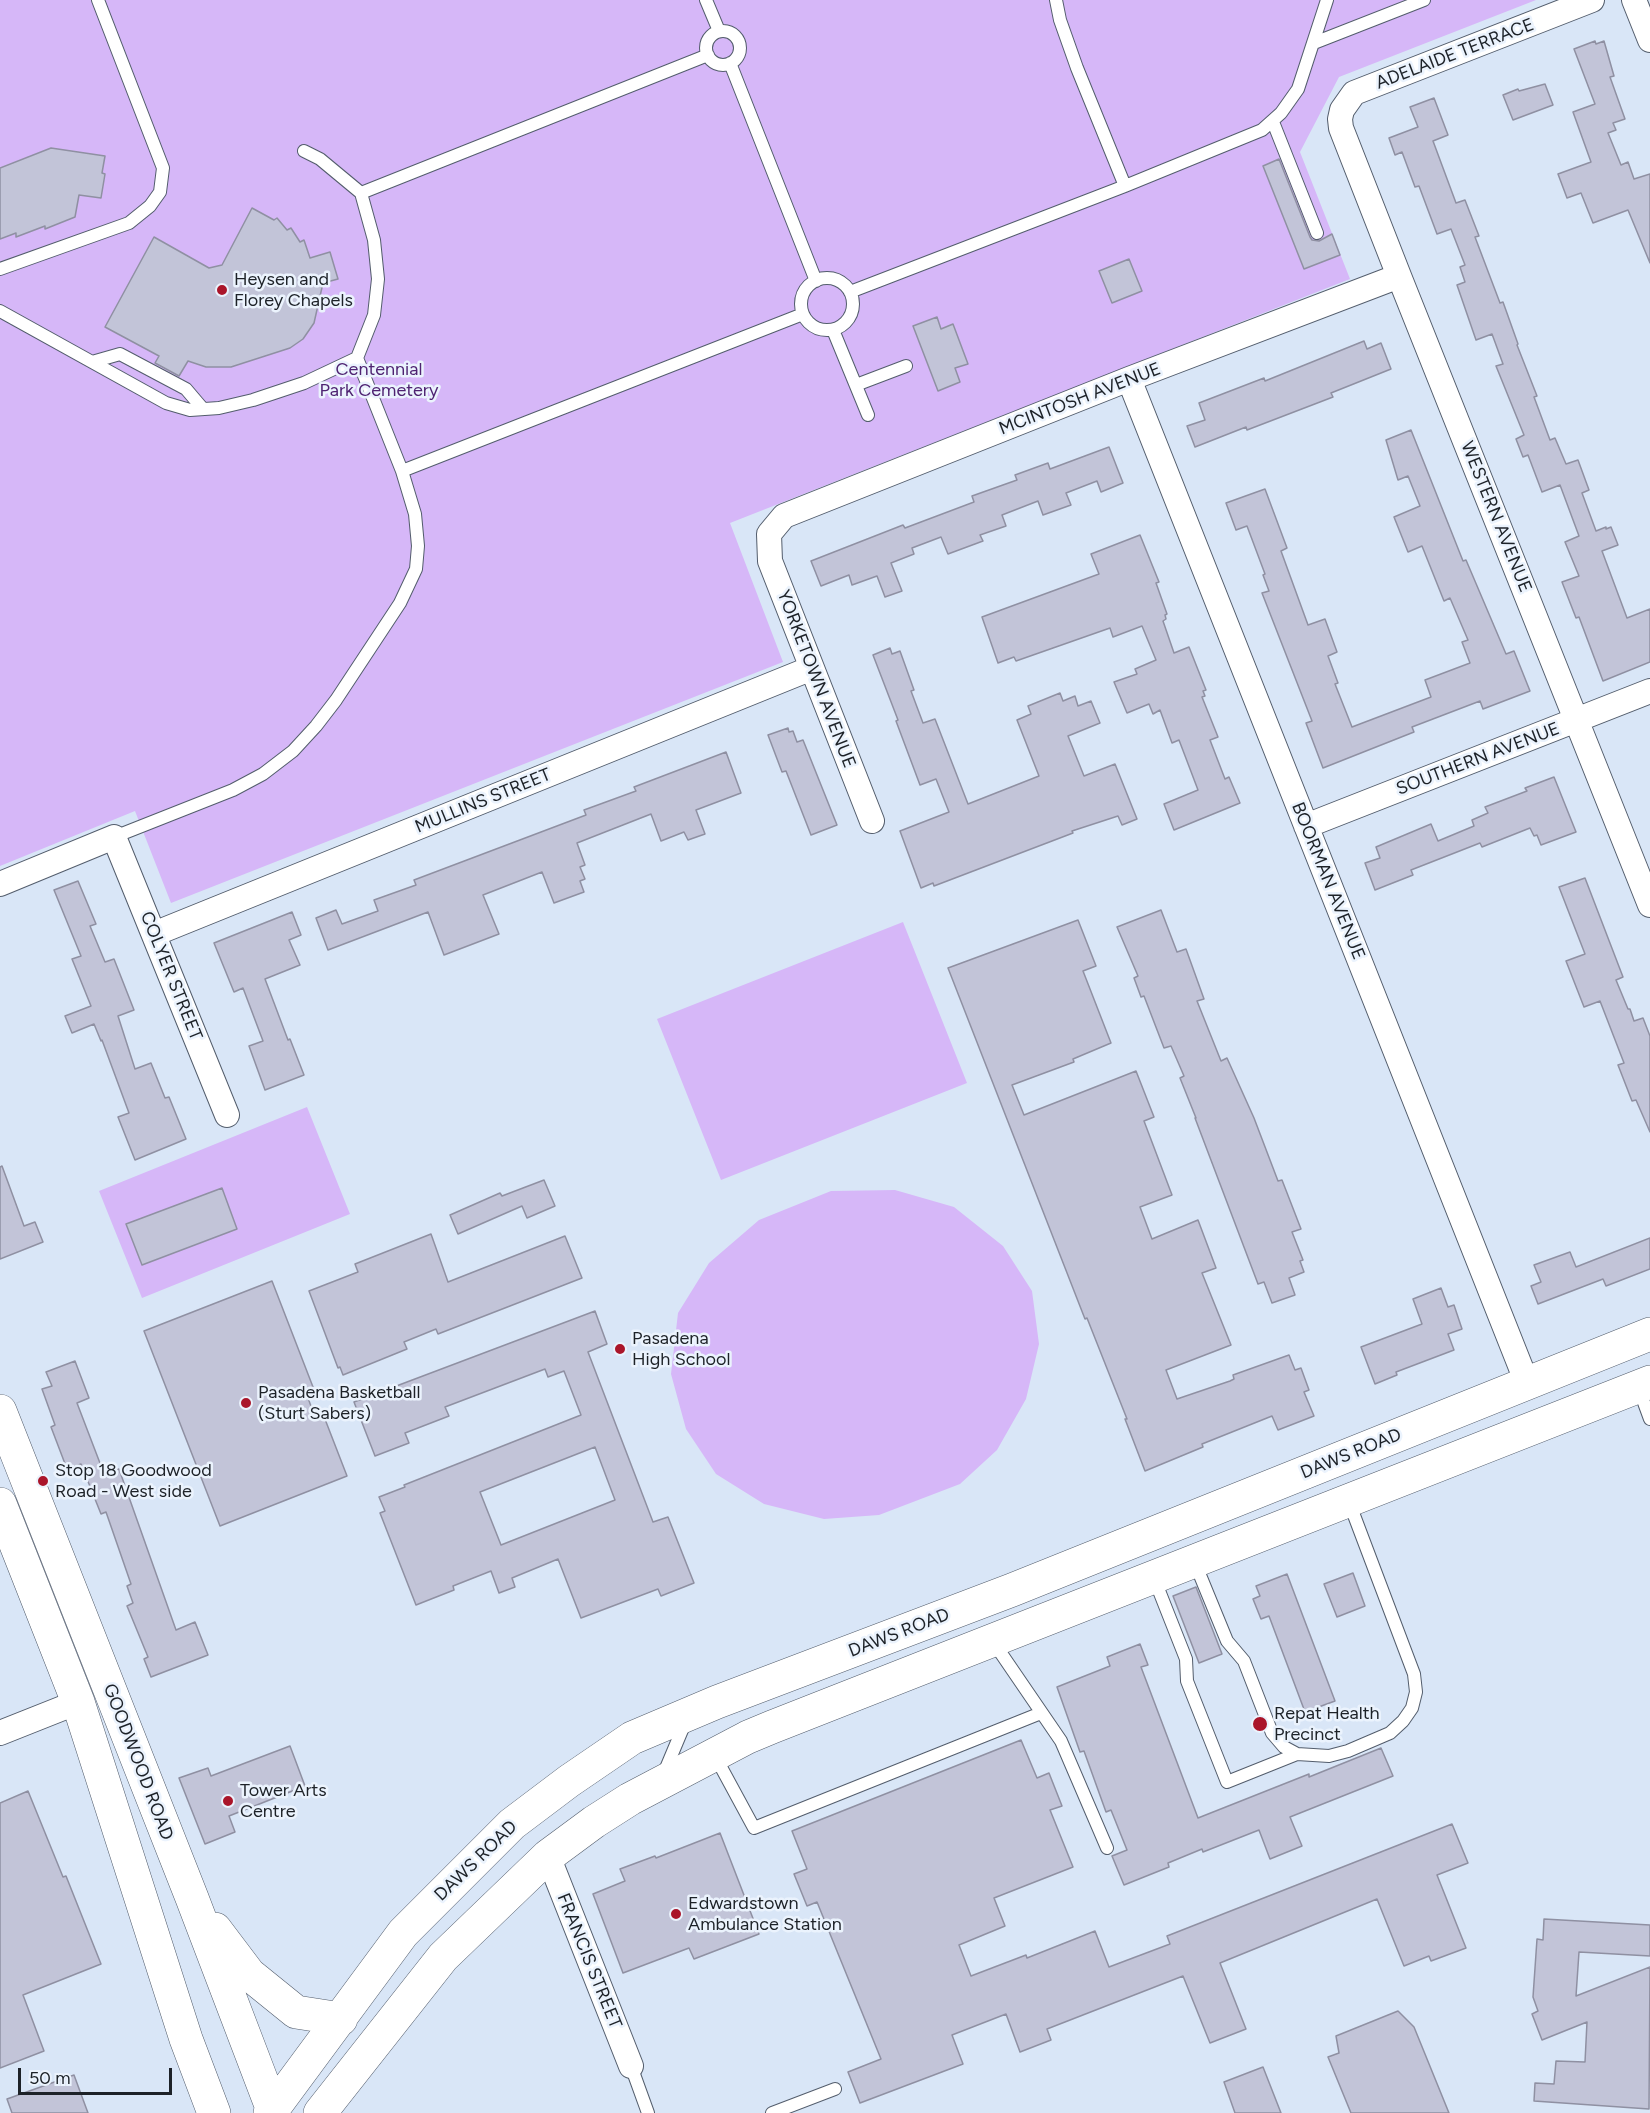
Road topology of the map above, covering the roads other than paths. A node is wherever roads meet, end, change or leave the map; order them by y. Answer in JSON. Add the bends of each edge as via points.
{"nodes":[{"id":1,"x":98,"y":0,"type":"edge"},
{"id":2,"x":706,"y":0,"type":"edge"},
{"id":3,"x":1056,"y":0,"type":"edge"},
{"id":4,"x":1327,"y":0,"type":"edge"},
{"id":5,"x":1424,"y":0,"type":"edge"},
{"id":6,"x":1592,"y":0,"type":"edge"},
{"id":7,"x":1634,"y":0,"type":"edge"},
{"id":8,"x":719,"y":31,"type":"junction"},
{"id":9,"x":1650,"y":40,"type":"edge"},
{"id":10,"x":1314,"y":43,"type":"junction"},
{"id":11,"x":708,"y":56,"type":"junction"},
{"id":12,"x":730,"y":63,"type":"junction"},
{"id":13,"x":1273,"y":122,"type":"junction"},
{"id":14,"x":1341,"y":128,"type":"joint"},
{"id":15,"x":304,"y":151,"type":"dead end"},
{"id":16,"x":1125,"y":186,"type":"junction"},
{"id":17,"x":361,"y":193,"type":"junction"},
{"id":18,"x":1317,"y":233,"type":"dead end"},
{"id":19,"x":0,"y":269,"type":"edge"},
{"id":20,"x":1399,"y":276,"type":"junction"},
{"id":21,"x":816,"y":281,"type":"junction"},
{"id":22,"x":850,"y":292,"type":"junction"},
{"id":23,"x":0,"y":311,"type":"edge"},
{"id":24,"x":803,"y":314,"type":"junction"},
{"id":25,"x":833,"y":330,"type":"junction"},
{"id":26,"x":357,"y":358,"type":"junction"},
{"id":27,"x":92,"y":362,"type":"junction"},
{"id":28,"x":906,"y":366,"type":"dead end"},
{"id":29,"x":1129,"y":380,"type":"junction"},
{"id":30,"x":856,"y":385,"type":"junction"},
{"id":31,"x":203,"y":409,"type":"junction"},
{"id":32,"x":868,"y":415,"type":"dead end"},
{"id":33,"x":402,"y":471,"type":"junction"},
{"id":34,"x":769,"y":534,"type":"joint"},
{"id":35,"x":812,"y":668,"type":"junction"},
{"id":36,"x":1650,"y":691,"type":"edge"},
{"id":37,"x":1578,"y":720,"type":"junction"},
{"id":38,"x":872,"y":821,"type":"dead end"},
{"id":39,"x":1306,"y":826,"type":"junction"},
{"id":40,"x":114,"y":837,"type":"junction"},
{"id":41,"x":0,"y":884,"type":"edge"},
{"id":42,"x":1650,"y":905,"type":"edge"},
{"id":43,"x":154,"y":934,"type":"junction"},
{"id":44,"x":227,"y":1114,"type":"dead end"},
{"id":45,"x":1650,"y":1335,"type":"edge"},
{"id":46,"x":1527,"y":1383,"type":"junction"},
{"id":47,"x":1632,"y":1389,"type":"edge"},
{"id":48,"x":0,"y":1412,"type":"edge"},
{"id":49,"x":1650,"y":1419,"type":"edge"},
{"id":50,"x":1493,"y":1444,"type":"junction"},
{"id":51,"x":1348,"y":1501,"type":"junction"},
{"id":52,"x":0,"y":1504,"type":"edge"},
{"id":53,"x":1156,"y":1532,"type":"junction"},
{"id":54,"x":1194,"y":1561,"type":"junction"},
{"id":55,"x":1154,"y":1577,"type":"junction"},
{"id":56,"x":1012,"y":1590,"type":"junction"},
{"id":57,"x":981,"y":1645,"type":"junction"},
{"id":58,"x":817,"y":1664,"type":"junction"},
{"id":59,"x":78,"y":1702,"type":"junction"},
{"id":60,"x":1041,"y":1713,"type":"junction"},
{"id":61,"x":688,"y":1714,"type":"junction"},
{"id":62,"x":0,"y":1733,"type":"edge"},
{"id":63,"x":714,"y":1754,"type":"junction"},
{"id":64,"x":1297,"y":1754,"type":"junction"},
{"id":65,"x":660,"y":1783,"type":"junction"},
{"id":66,"x":594,"y":1822,"type":"junction"},
{"id":67,"x":512,"y":1824,"type":"junction"},
{"id":68,"x":1107,"y":1848,"type":"dead end"},
{"id":69,"x":548,"y":1856,"type":"junction"},
{"id":70,"x":192,"y":1898,"type":"junction"},
{"id":71,"x":341,"y":2019,"type":"junction"},
{"id":72,"x":186,"y":2038,"type":"junction"},
{"id":73,"x":373,"y":2043,"type":"junction"},
{"id":74,"x":631,"y":2066,"type":"joint"},
{"id":75,"x":835,"y":2089,"type":"dead end"},
{"id":76,"x":272,"y":2112,"type":"edge"},
{"id":77,"x":189,"y":2113,"type":"edge"},
{"id":78,"x":214,"y":2113,"type":"edge"},
{"id":79,"x":320,"y":2113,"type":"edge"},
{"id":80,"x":348,"y":2113,"type":"edge"},
{"id":81,"x":648,"y":2113,"type":"edge"},
{"id":82,"x":772,"y":2113,"type":"edge"}],
"edges":[{"from":1,"to":19,"type":"lane","via":[[163,168],[160,192],[150,206],[129,222]]},
{"from":2,"to":8,"type":"lane"},
{"from":3,"to":16,"type":"lane","via":[[1077,68]]},
{"from":4,"to":10,"type":"lane"},
{"from":5,"to":10,"type":"lane"},
{"from":6,"to":14,"type":"street","name":"ADELAIDE TERRACE","via":[[1354,93],[1342,110]]},
{"from":7,"to":9,"type":"street"},
{"from":8,"to":11,"type":"lane","via":[[708,39]]},
{"from":8,"to":12,"type":"lane","via":[[738,40],[739,52]]},
{"from":10,"to":13,"type":"lane","via":[[1298,89]]},
{"from":11,"to":12,"type":"lane","via":[[719,64]]},
{"from":11,"to":17,"type":"lane"},
{"from":12,"to":21,"type":"lane"},
{"from":13,"to":16,"type":"lane","via":[[1252,135]]},
{"from":13,"to":18,"type":"lane"},
{"from":14,"to":20,"type":"street","name":"WESTERN AVENUE"},
{"from":15,"to":17,"type":"lane","via":[[320,159]]},
{"from":16,"to":22,"type":"lane"},
{"from":17,"to":26,"type":"lane","via":[[374,240],[378,279],[374,315]]},
{"from":20,"to":29,"type":"street","name":"MCINTOSH AVENUE"},
{"from":20,"to":37,"type":"street","name":"WESTERN AVENUE"},
{"from":21,"to":22,"type":"lane","via":[[835,279]]},
{"from":21,"to":24,"type":"lane","via":[[804,292]]},
{"from":22,"to":25,"type":"lane","via":[[850,317]]},
{"from":23,"to":27,"type":"lane"},
{"from":24,"to":25,"type":"lane","via":[[818,329]]},
{"from":24,"to":33,"type":"lane"},
{"from":25,"to":30,"type":"lane"},
{"from":26,"to":31,"type":"lane","via":[[304,383],[253,400]]},
{"from":26,"to":33,"type":"lane"},
{"from":27,"to":31,"type":"lane","via":[[166,403],[190,410]]},
{"from":27,"to":31,"type":"lane","via":[[120,354],[186,389]]},
{"from":28,"to":30,"type":"lane"},
{"from":29,"to":34,"type":"street","name":"MCINTOSH AVENUE","via":[[784,516]]},
{"from":29,"to":39,"type":"street","name":"BOORMAN AVENUE"},
{"from":30,"to":32,"type":"lane"},
{"from":33,"to":40,"type":"lane","via":[[414,514],[416,569],[400,603],[316,726],[293,751],[263,774],[233,790]]},
{"from":34,"to":35,"type":"street","name":"YORKETOWN AVENUE","via":[[770,561]]},
{"from":35,"to":38,"type":"street","name":"YORKETOWN AVENUE"},
{"from":35,"to":43,"type":"street","name":"MULLINS STREET"},
{"from":36,"to":37,"type":"street","name":"SOUTHERN AVENUE"},
{"from":37,"to":39,"type":"street","name":"SOUTHERN AVENUE"},
{"from":37,"to":42,"type":"street","name":"WESTERN AVENUE"},
{"from":39,"to":46,"type":"street","name":"BOORMAN AVENUE"},
{"from":40,"to":41,"type":"street"},
{"from":40,"to":43,"type":"street","name":"COLYER STREET"},
{"from":43,"to":44,"type":"street","name":"COLYER STREET"},
{"from":45,"to":46,"type":"main road","name":"DAWS ROAD"},
{"from":46,"to":47,"type":"main road","via":[[1555,1396]]},
{"from":46,"to":50,"type":"main road","via":[[1522,1400]]},
{"from":46,"to":53,"type":"main road","name":"DAWS ROAD"},
{"from":47,"to":49,"type":"lane"},
{"from":47,"to":50,"type":"main road"},
{"from":48,"to":70,"type":"main road","name":"GOODWOOD ROAD"},
{"from":50,"to":51,"type":"main road"},
{"from":51,"to":54,"type":"main road"},
{"from":51,"to":64,"type":"lane","via":[[1414,1674],[1416,1692],[1412,1708],[1390,1733],[1329,1756]]},
{"from":52,"to":59,"type":"main road","name":"GOODWOOD ROAD"},
{"from":53,"to":54,"type":"main road"},
{"from":53,"to":55,"type":"main road"},
{"from":53,"to":56,"type":"main road","name":"DAWS ROAD"},
{"from":54,"to":55,"type":"main road"},
{"from":54,"to":64,"type":"lane","via":[[1227,1641],[1244,1661],[1272,1733],[1284,1747]]},
{"from":55,"to":57,"type":"main road"},
{"from":55,"to":64,"type":"lane","via":[[1186,1659],[1187,1682],[1227,1782]]},
{"from":56,"to":57,"type":"main road"},
{"from":56,"to":58,"type":"main road","name":"DAWS ROAD"},
{"from":57,"to":58,"type":"main road","via":[[962,1625],[896,1650]]},
{"from":57,"to":60,"type":"lane"},
{"from":57,"to":63,"type":"main road","via":[[772,1727]]},
{"from":58,"to":61,"type":"main road","name":"DAWS ROAD"},
{"from":59,"to":62,"type":"street"},
{"from":59,"to":72,"type":"main road","name":"GOODWOOD ROAD"},
{"from":60,"to":63,"type":"lane","via":[[754,1828]]},
{"from":60,"to":68,"type":"lane","via":[[1061,1741]]},
{"from":61,"to":65,"type":"lane"},
{"from":61,"to":67,"type":"main road","name":"DAWS ROAD","via":[[632,1738]]},
{"from":63,"to":65,"type":"main road"},
{"from":65,"to":66,"type":"main road"},
{"from":66,"to":67,"type":"main road","via":[[528,1837]]},
{"from":66,"to":69,"type":"main road"},
{"from":67,"to":71,"type":"main road","name":"DAWS ROAD","via":[[403,1933]]},
{"from":69,"to":73,"type":"main road","via":[[443,1957]]},
{"from":69,"to":74,"type":"street","name":"FRANCIS STREET"},
{"from":70,"to":71,"type":"main road","via":[[249,1974],[296,2012]]},
{"from":70,"to":76,"type":"main road","name":"GOODWOOD ROAD"},
{"from":71,"to":76,"type":"main road","name":"DAWS ROAD"},
{"from":72,"to":77,"type":"main road","via":[[193,2103]]},
{"from":72,"to":78,"type":"main road","name":"GOODWOOD ROAD"},
{"from":73,"to":79,"type":"main road"},
{"from":73,"to":80,"type":"main road"},
{"from":74,"to":81,"type":"lane"},
{"from":75,"to":82,"type":"lane"}]}
